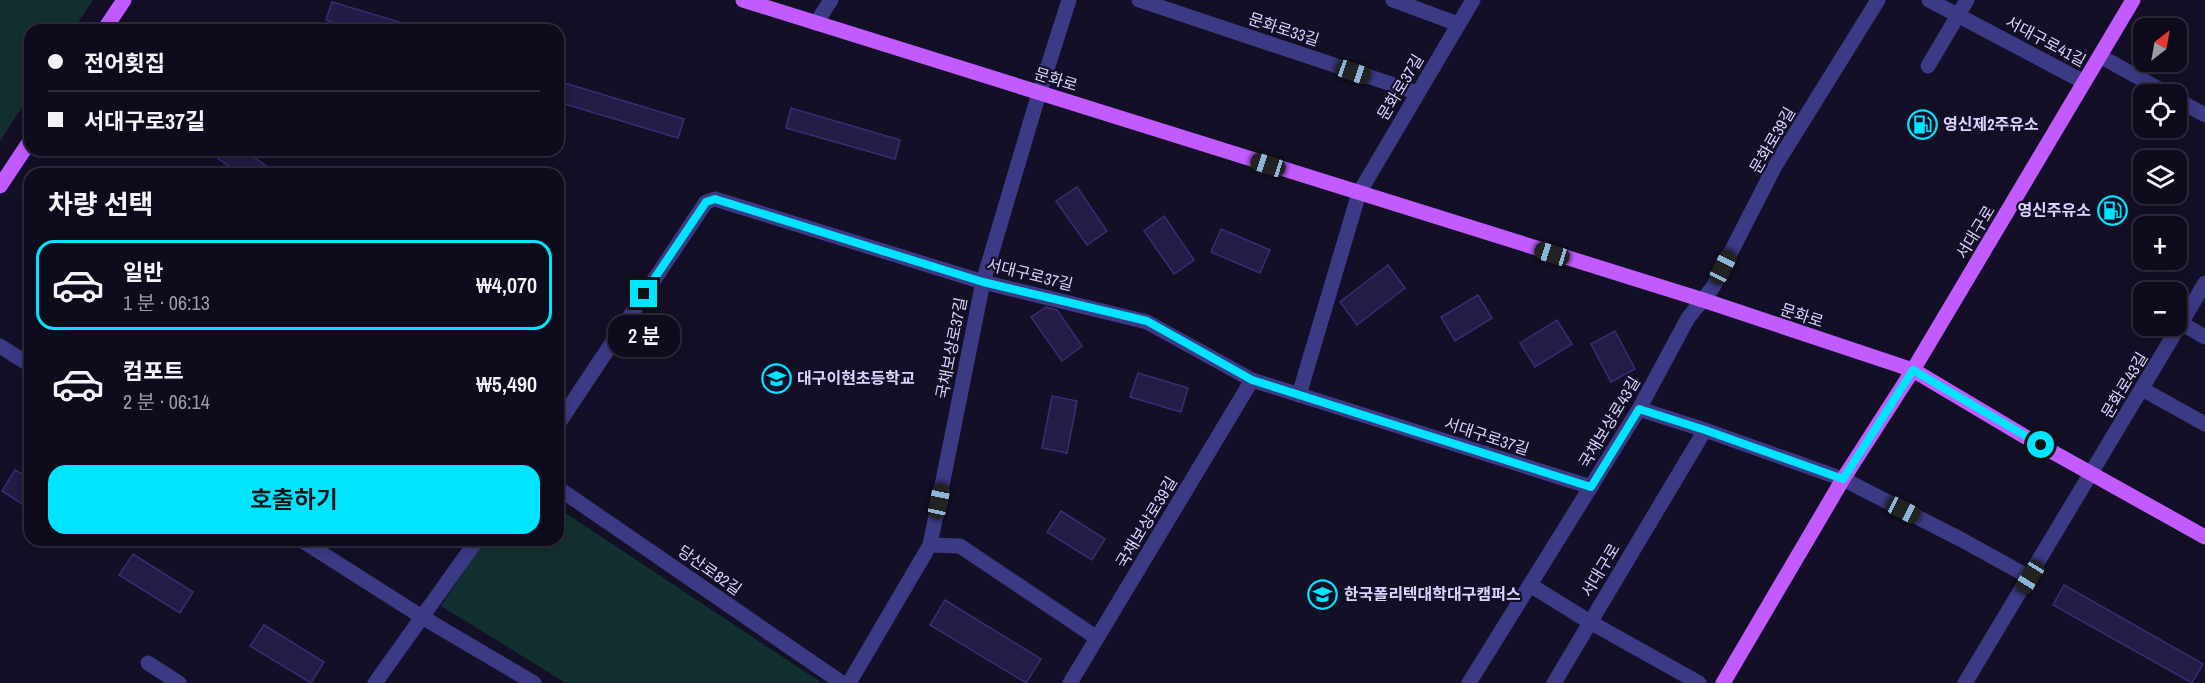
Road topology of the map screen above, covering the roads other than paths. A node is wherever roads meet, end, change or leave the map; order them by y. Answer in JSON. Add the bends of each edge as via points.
{"nodes":[{"id":1,"x":124,"y":0,"type":"edge"},
{"id":2,"x":743,"y":0,"type":"edge"},
{"id":3,"x":831,"y":0,"type":"edge"},
{"id":4,"x":1069,"y":0,"type":"edge"},
{"id":5,"x":1139,"y":0,"type":"edge"},
{"id":6,"x":1393,"y":0,"type":"edge"},
{"id":7,"x":1473,"y":0,"type":"edge"},
{"id":8,"x":1878,"y":0,"type":"edge"},
{"id":9,"x":1929,"y":0,"type":"edge"},
{"id":10,"x":1967,"y":0,"type":"edge"},
{"id":11,"x":2133,"y":0,"type":"edge"},
{"id":12,"x":1958,"y":16,"type":"junction"},
{"id":13,"x":816,"y":23,"type":"junction"},
{"id":14,"x":108,"y":24,"type":"edge"},
{"id":15,"x":1458,"y":24,"type":"junction"},
{"id":16,"x":2100,"y":56,"type":"junction"},
{"id":17,"x":1928,"y":66,"type":"dead end"},
{"id":18,"x":2084,"y":82,"type":"junction"},
{"id":19,"x":2150,"y":84,"type":"edge"},
{"id":20,"x":1039,"y":93,"type":"junction"},
{"id":21,"x":1418,"y":93,"type":"junction"},
{"id":22,"x":2187,"y":105,"type":"edge"},
{"id":23,"x":2205,"y":115,"type":"edge"},
{"id":24,"x":24,"y":150,"type":"edge"},
{"id":25,"x":0,"y":186,"type":"edge"},
{"id":26,"x":1359,"y":193,"type":"junction"},
{"id":27,"x":983,"y":282,"type":"junction"},
{"id":28,"x":2205,"y":283,"type":"edge"},
{"id":29,"x":1703,"y":300,"type":"junction"},
{"id":30,"x":2187,"y":314,"type":"edge"},
{"id":31,"x":2187,"y":327,"type":"edge"},
{"id":32,"x":2174,"y":336,"type":"edge"},
{"id":33,"x":2205,"y":337,"type":"edge"},
{"id":34,"x":0,"y":346,"type":"edge"},
{"id":35,"x":24,"y":361,"type":"edge"},
{"id":36,"x":1913,"y":370,"type":"junction"},
{"id":37,"x":1252,"y":380,"type":"junction"},
{"id":38,"x":2142,"y":389,"type":"junction"},
{"id":39,"x":1299,"y":395,"type":"junction"},
{"id":40,"x":1639,"y":409,"type":"junction"},
{"id":41,"x":564,"y":415,"type":"edge"},
{"id":42,"x":2205,"y":424,"type":"edge"},
{"id":43,"x":1705,"y":430,"type":"junction"},
{"id":44,"x":2091,"y":474,"type":"junction"},
{"id":45,"x":1843,"y":479,"type":"junction"},
{"id":46,"x":1591,"y":487,"type":"junction"},
{"id":47,"x":564,"y":492,"type":"edge"},
{"id":48,"x":2205,"y":537,"type":"edge"},
{"id":49,"x":930,"y":545,"type":"junction"},
{"id":50,"x":311,"y":546,"type":"edge"},
{"id":51,"x":473,"y":546,"type":"edge"},
{"id":52,"x":2030,"y":577,"type":"junction"},
{"id":53,"x":1530,"y":585,"type":"junction"},
{"id":54,"x":422,"y":617,"type":"junction"},
{"id":55,"x":1590,"y":622,"type":"junction"},
{"id":56,"x":1097,"y":638,"type":"junction"},
{"id":57,"x":148,"y":663,"type":"dead end"},
{"id":58,"x":179,"y":683,"type":"edge"},
{"id":59,"x":375,"y":683,"type":"edge"},
{"id":60,"x":534,"y":683,"type":"edge"},
{"id":61,"x":842,"y":683,"type":"edge"},
{"id":62,"x":849,"y":683,"type":"edge"},
{"id":63,"x":1070,"y":683,"type":"edge"},
{"id":64,"x":1468,"y":683,"type":"edge"},
{"id":65,"x":1554,"y":683,"type":"edge"},
{"id":66,"x":1699,"y":683,"type":"edge"},
{"id":67,"x":1723,"y":683,"type":"edge"},
{"id":68,"x":1965,"y":683,"type":"edge"}],
"edges":[{"from":1,"to":14,"type":"main road"},
{"from":2,"to":13,"type":"main road","name":"문화로"},
{"from":3,"to":13,"type":"street"},
{"from":4,"to":20,"type":"street"},
{"from":5,"to":21,"type":"street","name":"문화로33길"},
{"from":6,"to":15,"type":"street"},
{"from":7,"to":15,"type":"street","name":"문화로37길"},
{"from":8,"to":29,"type":"street","name":"문화로39길","via":[[1775,166]]},
{"from":9,"to":12,"type":"street","name":"서대구로41길"},
{"from":10,"to":12,"type":"street"},
{"from":11,"to":16,"type":"main road","name":"서대구로"},
{"from":12,"to":17,"type":"street"},
{"from":12,"to":18,"type":"street","name":"서대구로41길"},
{"from":13,"to":20,"type":"main road","name":"문화로"},
{"from":15,"to":21,"type":"street","name":"문화로37길"},
{"from":16,"to":18,"type":"main road","name":"서대구로"},
{"from":16,"to":19,"type":"street"},
{"from":18,"to":36,"type":"main road","name":"서대구로"},
{"from":20,"to":26,"type":"main road","name":"문화로"},
{"from":20,"to":27,"type":"street","name":"국채보상로37길"},
{"from":21,"to":26,"type":"street","name":"문화로37길"},
{"from":22,"to":23,"type":"street"},
{"from":24,"to":25,"type":"main road"},
{"from":26,"to":29,"type":"main road","name":"문화로"},
{"from":26,"to":39,"type":"street"},
{"from":27,"to":37,"type":"street","name":"서대구로37길","via":[[1147,321]]},
{"from":27,"to":41,"type":"street","name":"서대구로37길","via":[[715,199],[706,202]]},
{"from":27,"to":49,"type":"street","name":"국채보상로37길"},
{"from":28,"to":30,"type":"street","name":"문화로43길"},
{"from":29,"to":36,"type":"main road","name":"문화로"},
{"from":29,"to":40,"type":"street","name":"국채보상로43길","via":[[1688,318]]},
{"from":31,"to":33,"type":"street"},
{"from":32,"to":38,"type":"street","name":"문화로43길"},
{"from":34,"to":35,"type":"street"},
{"from":36,"to":44,"type":"main road","name":"문화로"},
{"from":36,"to":45,"type":"main road","name":"서대구로"},
{"from":37,"to":39,"type":"street","name":"서대구로37길"},
{"from":37,"to":56,"type":"street","name":"국채보상로39길"},
{"from":38,"to":42,"type":"street"},
{"from":38,"to":44,"type":"street","name":"문화로43길"},
{"from":39,"to":46,"type":"street","name":"서대구로37길"},
{"from":40,"to":43,"type":"street"},
{"from":40,"to":46,"type":"street","name":"국채보상로43길"},
{"from":43,"to":45,"type":"street"},
{"from":43,"to":55,"type":"street","name":"서대구로"},
{"from":44,"to":48,"type":"main road","name":"문화로"},
{"from":44,"to":52,"type":"street","name":"문화로43길"},
{"from":45,"to":52,"type":"street"},
{"from":45,"to":67,"type":"main road","name":"서대구로"},
{"from":46,"to":53,"type":"street","name":"국채보상로43길"},
{"from":47,"to":61,"type":"street","name":"당산로82길"},
{"from":49,"to":56,"type":"street","via":[[960,546]]},
{"from":49,"to":62,"type":"street","name":"국채보상로37길"},
{"from":50,"to":54,"type":"street"},
{"from":51,"to":54,"type":"street"},
{"from":52,"to":68,"type":"street","name":"문화로43길"},
{"from":53,"to":55,"type":"street"},
{"from":53,"to":64,"type":"street","name":"국채보상로43길"},
{"from":54,"to":59,"type":"street"},
{"from":54,"to":60,"type":"street"},
{"from":55,"to":65,"type":"street"},
{"from":55,"to":66,"type":"street","name":"서대구로"},
{"from":56,"to":63,"type":"street","name":"국채보상로39길"},
{"from":57,"to":58,"type":"street"}]}
